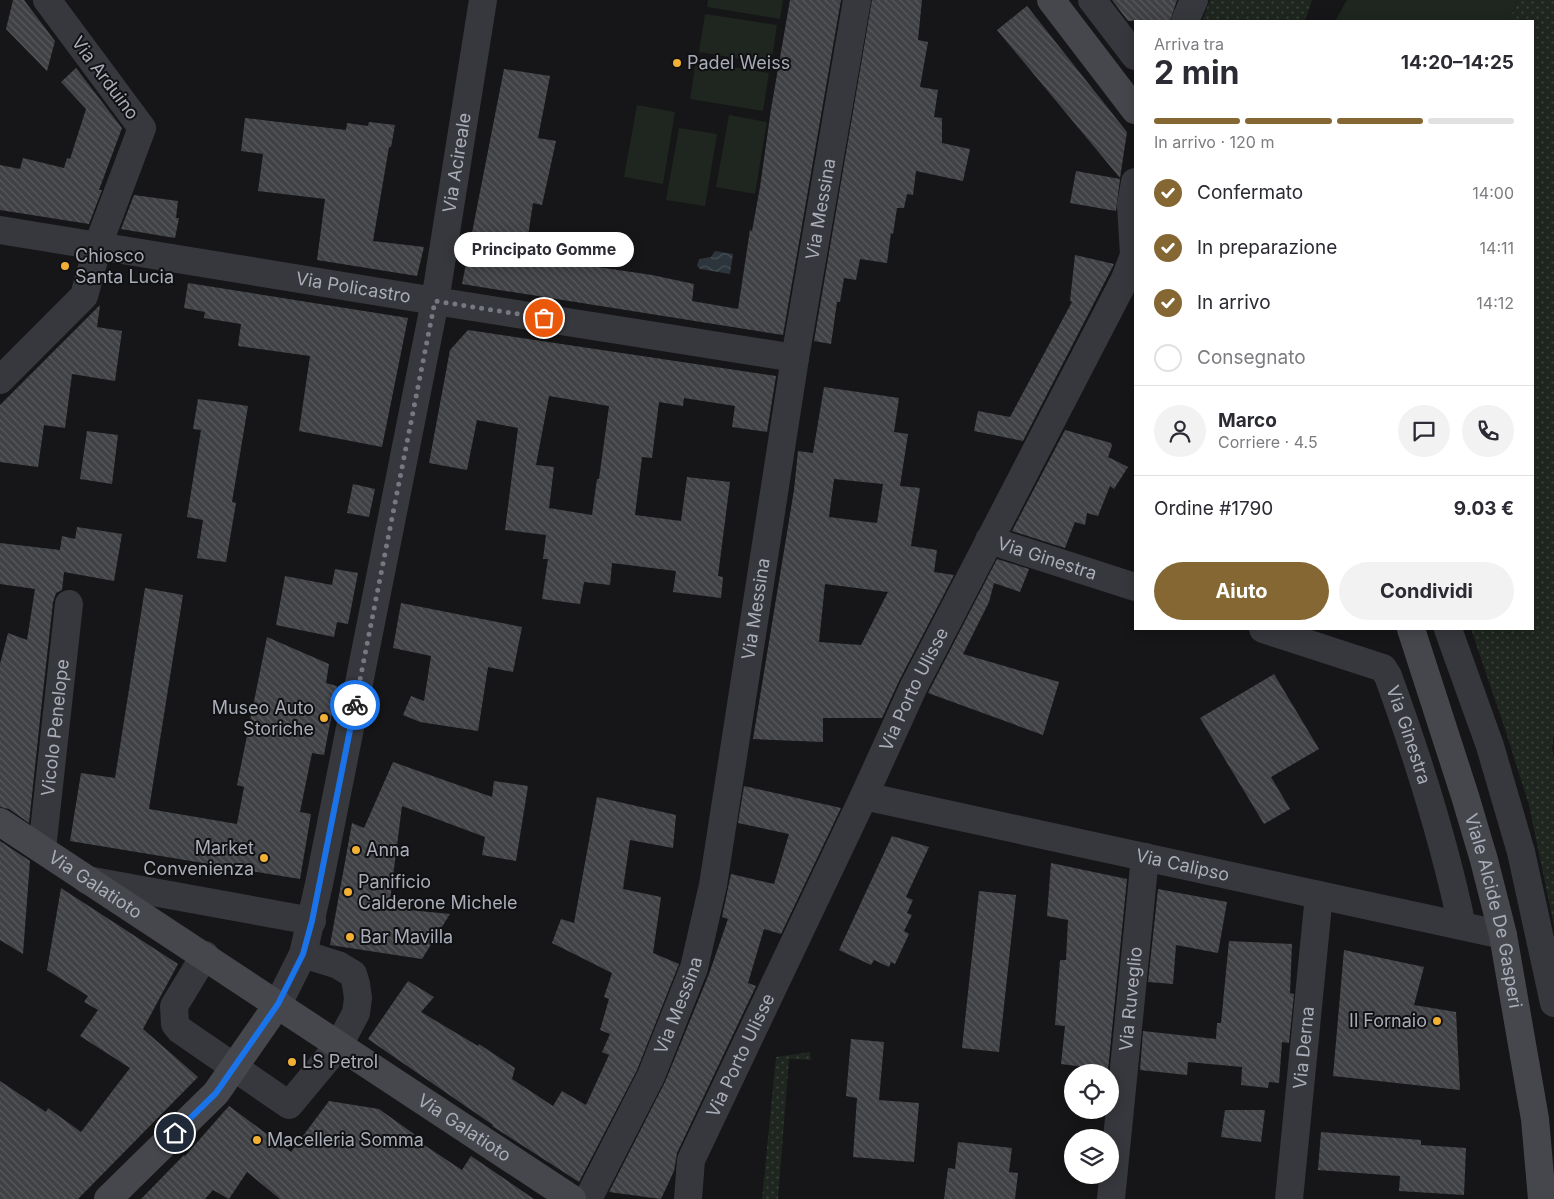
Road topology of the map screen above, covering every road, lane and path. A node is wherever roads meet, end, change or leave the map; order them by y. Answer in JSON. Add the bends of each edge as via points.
{"nodes":[{"id":1,"x":47,"y":0,"type":"edge"},
{"id":2,"x":483,"y":0,"type":"edge"},
{"id":3,"x":858,"y":0,"type":"edge"},
{"id":4,"x":1051,"y":0,"type":"edge"},
{"id":5,"x":1092,"y":0,"type":"edge"},
{"id":6,"x":1194,"y":0,"type":"edge"},
{"id":7,"x":1185,"y":20,"type":"edge"},
{"id":8,"x":1134,"y":55,"type":"edge"},
{"id":9,"x":1134,"y":109,"type":"edge"},
{"id":10,"x":1134,"y":190,"type":"edge"},
{"id":11,"x":0,"y":230,"type":"edge"},
{"id":12,"x":98,"y":245,"type":"junction"},
{"id":13,"x":1134,"y":255,"type":"edge"},
{"id":14,"x":1134,"y":255,"type":"edge"},
{"id":15,"x":435,"y":301,"type":"junction"},
{"id":16,"x":795,"y":358,"type":"junction"},
{"id":17,"x":0,"y":380,"type":"edge"},
{"id":18,"x":989,"y":540,"type":"junction"},
{"id":19,"x":1134,"y":587,"type":"edge"},
{"id":20,"x":69,"y":604,"type":"dead end"},
{"id":21,"x":1266,"y":630,"type":"edge"},
{"id":22,"x":1410,"y":630,"type":"edge"},
{"id":23,"x":1448,"y":630,"type":"edge"},
{"id":24,"x":1431,"y":688,"type":"junction"},
{"id":25,"x":1412,"y":742,"type":"junction"},
{"id":26,"x":864,"y":796,"type":"junction"},
{"id":27,"x":0,"y":822,"type":"edge"},
{"id":28,"x":42,"y":849,"type":"junction"},
{"id":29,"x":1145,"y":857,"type":"junction"},
{"id":30,"x":87,"y":880,"type":"junction"},
{"id":31,"x":1319,"y":895,"type":"junction"},
{"id":32,"x":1462,"y":926,"type":"junction"},
{"id":33,"x":1503,"y":935,"type":"junction"},
{"id":34,"x":307,"y":939,"type":"junction"},
{"id":35,"x":197,"y":951,"type":"junction"},
{"id":36,"x":1554,"y":1003,"type":"edge"},
{"id":37,"x":278,"y":1004,"type":"junction"},
{"id":38,"x":347,"y":1051,"type":"junction"},
{"id":39,"x":235,"y":1068,"type":"junction"},
{"id":40,"x":108,"y":1199,"type":"edge"},
{"id":41,"x":572,"y":1199,"type":"edge"},
{"id":42,"x":588,"y":1199,"type":"edge"},
{"id":43,"x":688,"y":1199,"type":"edge"},
{"id":44,"x":1111,"y":1199,"type":"edge"},
{"id":45,"x":1289,"y":1199,"type":"edge"},
{"id":46,"x":1542,"y":1199,"type":"edge"}],
"edges":[{"from":1,"to":12,"type":"street","name":"Via Arduino","via":[[142,128]]},
{"from":2,"to":15,"type":"street","name":"Via Acireale"},
{"from":3,"to":16,"type":"street","name":"Via Messina"},
{"from":4,"to":9,"type":"main road"},
{"from":5,"to":8,"type":"street"},
{"from":6,"to":7,"type":"street"},
{"from":10,"to":13,"type":"street","name":"Via Porto Ulisse"},
{"from":11,"to":12,"type":"street","name":"Via Policastro"},
{"from":12,"to":15,"type":"street","name":"Via Policastro"},
{"from":12,"to":17,"type":"street","via":[[84,296]]},
{"from":14,"to":18,"type":"street","name":"Via Porto Ulisse","via":[[1125,280]]},
{"from":15,"to":16,"type":"street","name":"Via Policastro"},
{"from":15,"to":34,"type":"street","name":"Via Acireale"},
{"from":16,"to":42,"type":"street","name":"Via Messina","via":[[713,885],[694,968],[651,1076]]},
{"from":18,"to":19,"type":"street","name":"Via Ginestra"},
{"from":18,"to":26,"type":"street","name":"Via Porto Ulisse","via":[[914,686]]},
{"from":20,"to":28,"type":"street","name":"Vicolo Penelope"},
{"from":21,"to":25,"type":"street","name":"Via Ginestra","via":[[1383,668]]},
{"from":22,"to":24,"type":"main road","name":"Viale Alcide De Gasperi"},
{"from":23,"to":36,"type":"street","via":[[1490,746],[1521,852]]},
{"from":24,"to":25,"type":"street","via":[[1425,717]]},
{"from":24,"to":33,"type":"main road","name":"Viale Alcide De Gasperi","via":[[1479,842]]},
{"from":25,"to":32,"type":"street","name":"Via Ginestra"},
{"from":26,"to":29,"type":"street","name":"Via Calipso"},
{"from":26,"to":43,"type":"street","name":"Via Porto Ulisse","via":[[691,1160]]},
{"from":27,"to":28,"type":"main road","name":"Via Galatioto"},
{"from":28,"to":30,"type":"main road","name":"Via Galatioto"},
{"from":29,"to":31,"type":"street","name":"Via Calipso"},
{"from":29,"to":44,"type":"street","name":"Via Ruveglio"},
{"from":30,"to":34,"type":"street"},
{"from":30,"to":35,"type":"main road","name":"Via Galatioto"},
{"from":31,"to":32,"type":"street","name":"Via Calipso"},
{"from":31,"to":45,"type":"street","name":"Via Derna"},
{"from":32,"to":33,"type":"street","name":"Via Calipso"},
{"from":33,"to":46,"type":"main road","name":"Viale Alcide De Gasperi","via":[[1535,1119]]},
{"from":34,"to":37,"type":"street","name":"Via Acireale"},
{"from":34,"to":38,"type":"street","via":[[353,974],[358,998]]},
{"from":35,"to":37,"type":"main road","name":"Via Galatioto"},
{"from":35,"to":39,"type":"street","via":[[174,1006],[175,1024]]},
{"from":37,"to":38,"type":"main road","name":"Via Galatioto"},
{"from":37,"to":39,"type":"main road"},
{"from":38,"to":39,"type":"street","via":[[289,1105]]},
{"from":38,"to":41,"type":"main road","name":"Via Galatioto"},
{"from":39,"to":40,"type":"main road","via":[[216,1093]]}]}
